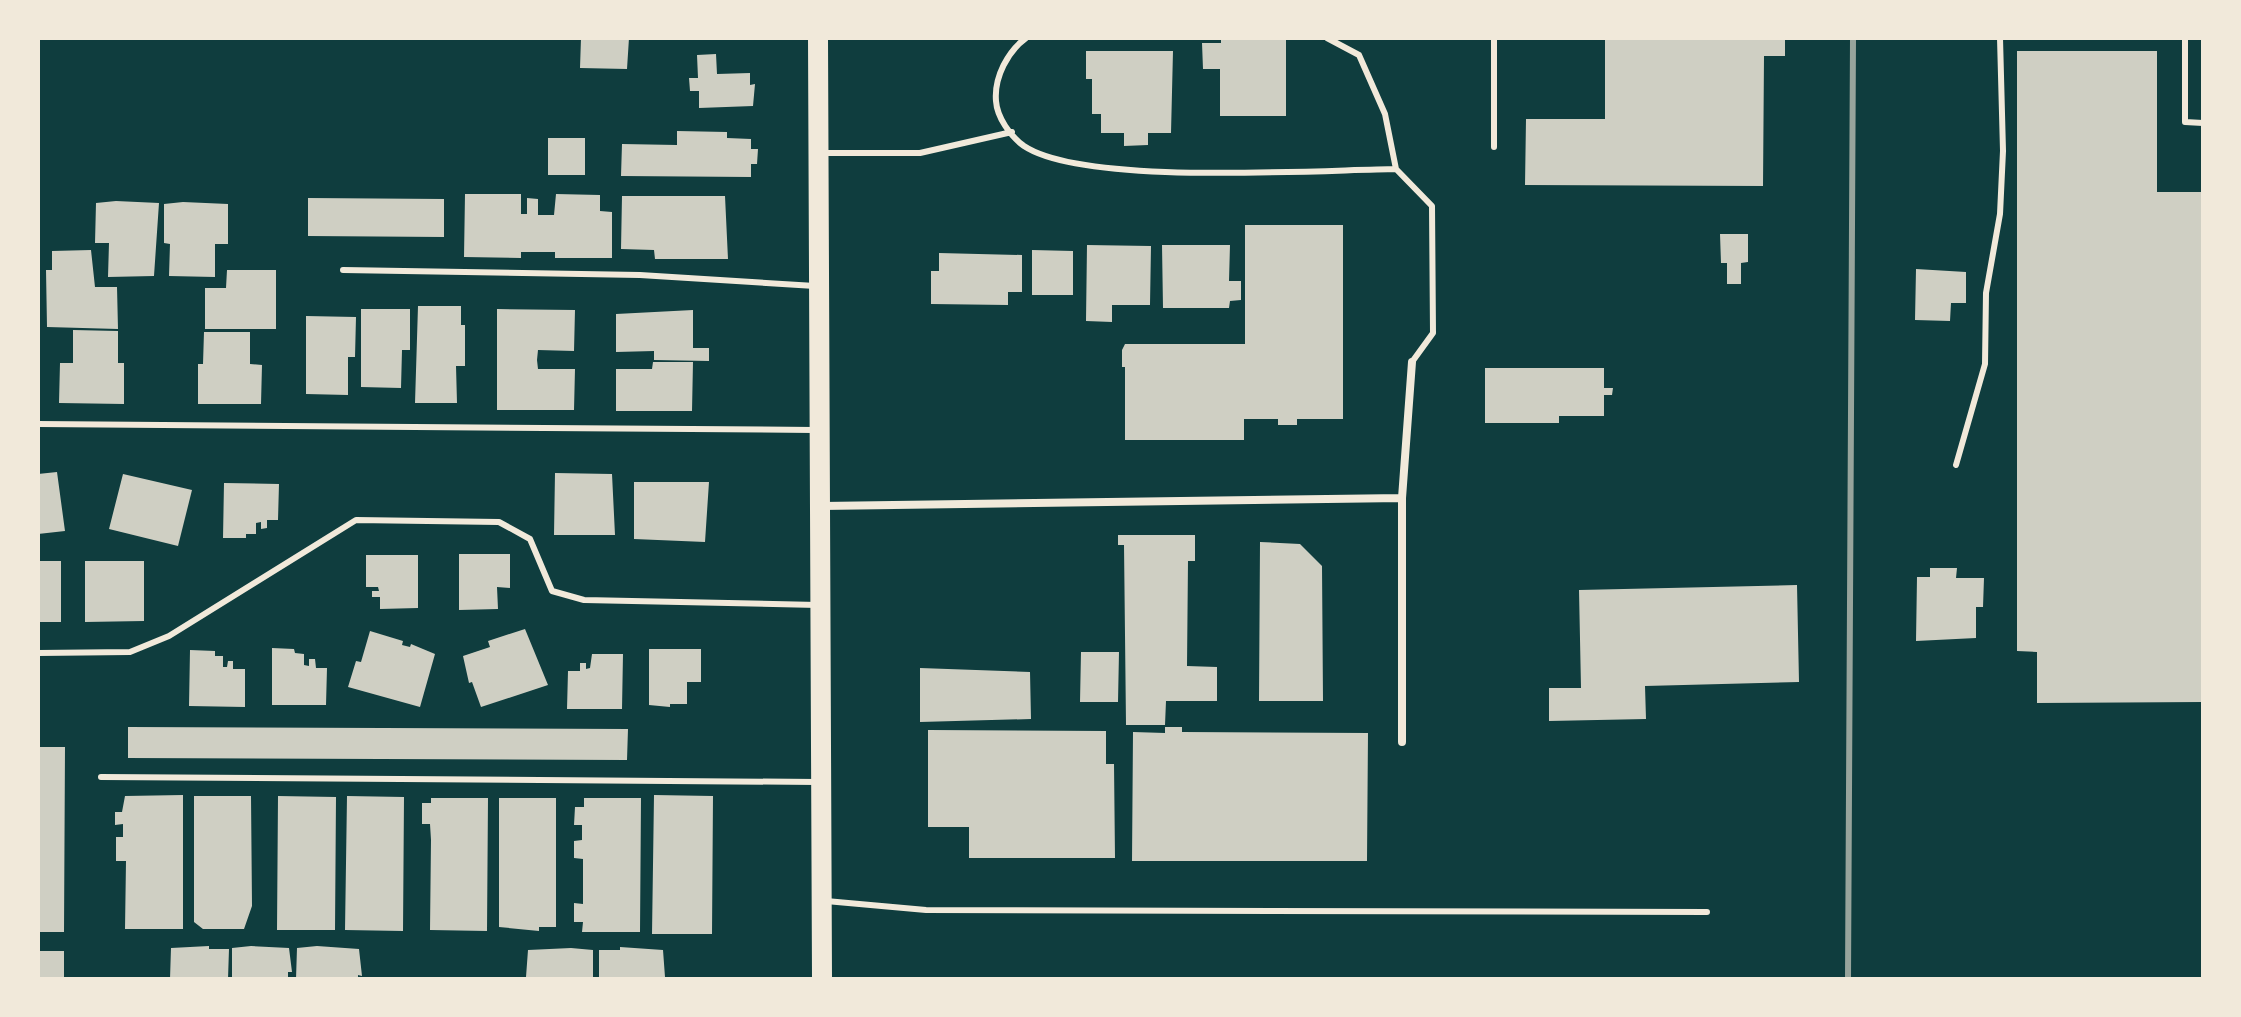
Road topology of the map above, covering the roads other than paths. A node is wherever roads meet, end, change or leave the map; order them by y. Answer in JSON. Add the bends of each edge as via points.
{"nodes":[{"id":1,"x":818,"y":38,"type":"edge"},
{"id":2,"x":1026,"y":38,"type":"edge"},
{"id":3,"x":1327,"y":38,"type":"edge"},
{"id":4,"x":1494,"y":38,"type":"edge"},
{"id":5,"x":2000,"y":38,"type":"edge"},
{"id":6,"x":2185,"y":38,"type":"edge"},
{"id":7,"x":2203,"y":123,"type":"edge"},
{"id":8,"x":1012,"y":132,"type":"junction"},
{"id":9,"x":1494,"y":147,"type":"dead end"},
{"id":10,"x":819,"y":153,"type":"junction"},
{"id":11,"x":1396,"y":169,"type":"junction"},
{"id":12,"x":343,"y":270,"type":"dead end"},
{"id":13,"x":820,"y":286,"type":"junction"},
{"id":14,"x":1412,"y":362,"type":"joint"},
{"id":15,"x":38,"y":424,"type":"edge"},
{"id":16,"x":821,"y":430,"type":"junction"},
{"id":17,"x":1956,"y":465,"type":"dead end"},
{"id":18,"x":1402,"y":498,"type":"junction"},
{"id":19,"x":822,"y":506,"type":"junction"},
{"id":20,"x":822,"y":605,"type":"junction"},
{"id":21,"x":38,"y":653,"type":"edge"},
{"id":22,"x":1402,"y":742,"type":"dead end"},
{"id":23,"x":101,"y":777,"type":"dead end"},
{"id":24,"x":822,"y":782,"type":"junction"},
{"id":25,"x":822,"y":900,"type":"junction"},
{"id":26,"x":1707,"y":912,"type":"dead end"},
{"id":27,"x":822,"y":979,"type":"edge"}],
"edges":[{"from":1,"to":10,"type":"main road"},
{"from":2,"to":8,"type":"lane","via":[[1011,49],[995,90],[997,115]]},
{"from":3,"to":11,"type":"lane","via":[[1359,55],[1385,114]]},
{"from":4,"to":9,"type":"lane"},
{"from":5,"to":17,"type":"lane","via":[[2003,151],[2000,214],[1986,293],[1985,364]]},
{"from":6,"to":7,"type":"lane","via":[[2185,122]]},
{"from":8,"to":10,"type":"lane","via":[[920,153]]},
{"from":8,"to":11,"type":"lane","via":[[1024,146],[1074,164],[1205,171]]},
{"from":10,"to":13,"type":"main road"},
{"from":11,"to":14,"type":"lane","via":[[1432,206],[1433,333]]},
{"from":12,"to":13,"type":"lane","via":[[640,275]]},
{"from":13,"to":16,"type":"main road"},
{"from":14,"to":18,"type":"street"},
{"from":15,"to":16,"type":"lane"},
{"from":16,"to":19,"type":"main road"},
{"from":18,"to":19,"type":"street"},
{"from":18,"to":22,"type":"street"},
{"from":19,"to":20,"type":"main road"},
{"from":20,"to":21,"type":"lane","via":[[584,600],[552,591],[530,539],[499,522],[356,520],[169,636],[130,652]]},
{"from":20,"to":24,"type":"main road"},
{"from":23,"to":24,"type":"lane"},
{"from":24,"to":25,"type":"main road"},
{"from":25,"to":26,"type":"lane","via":[[926,910]]},
{"from":25,"to":27,"type":"main road"}]}
